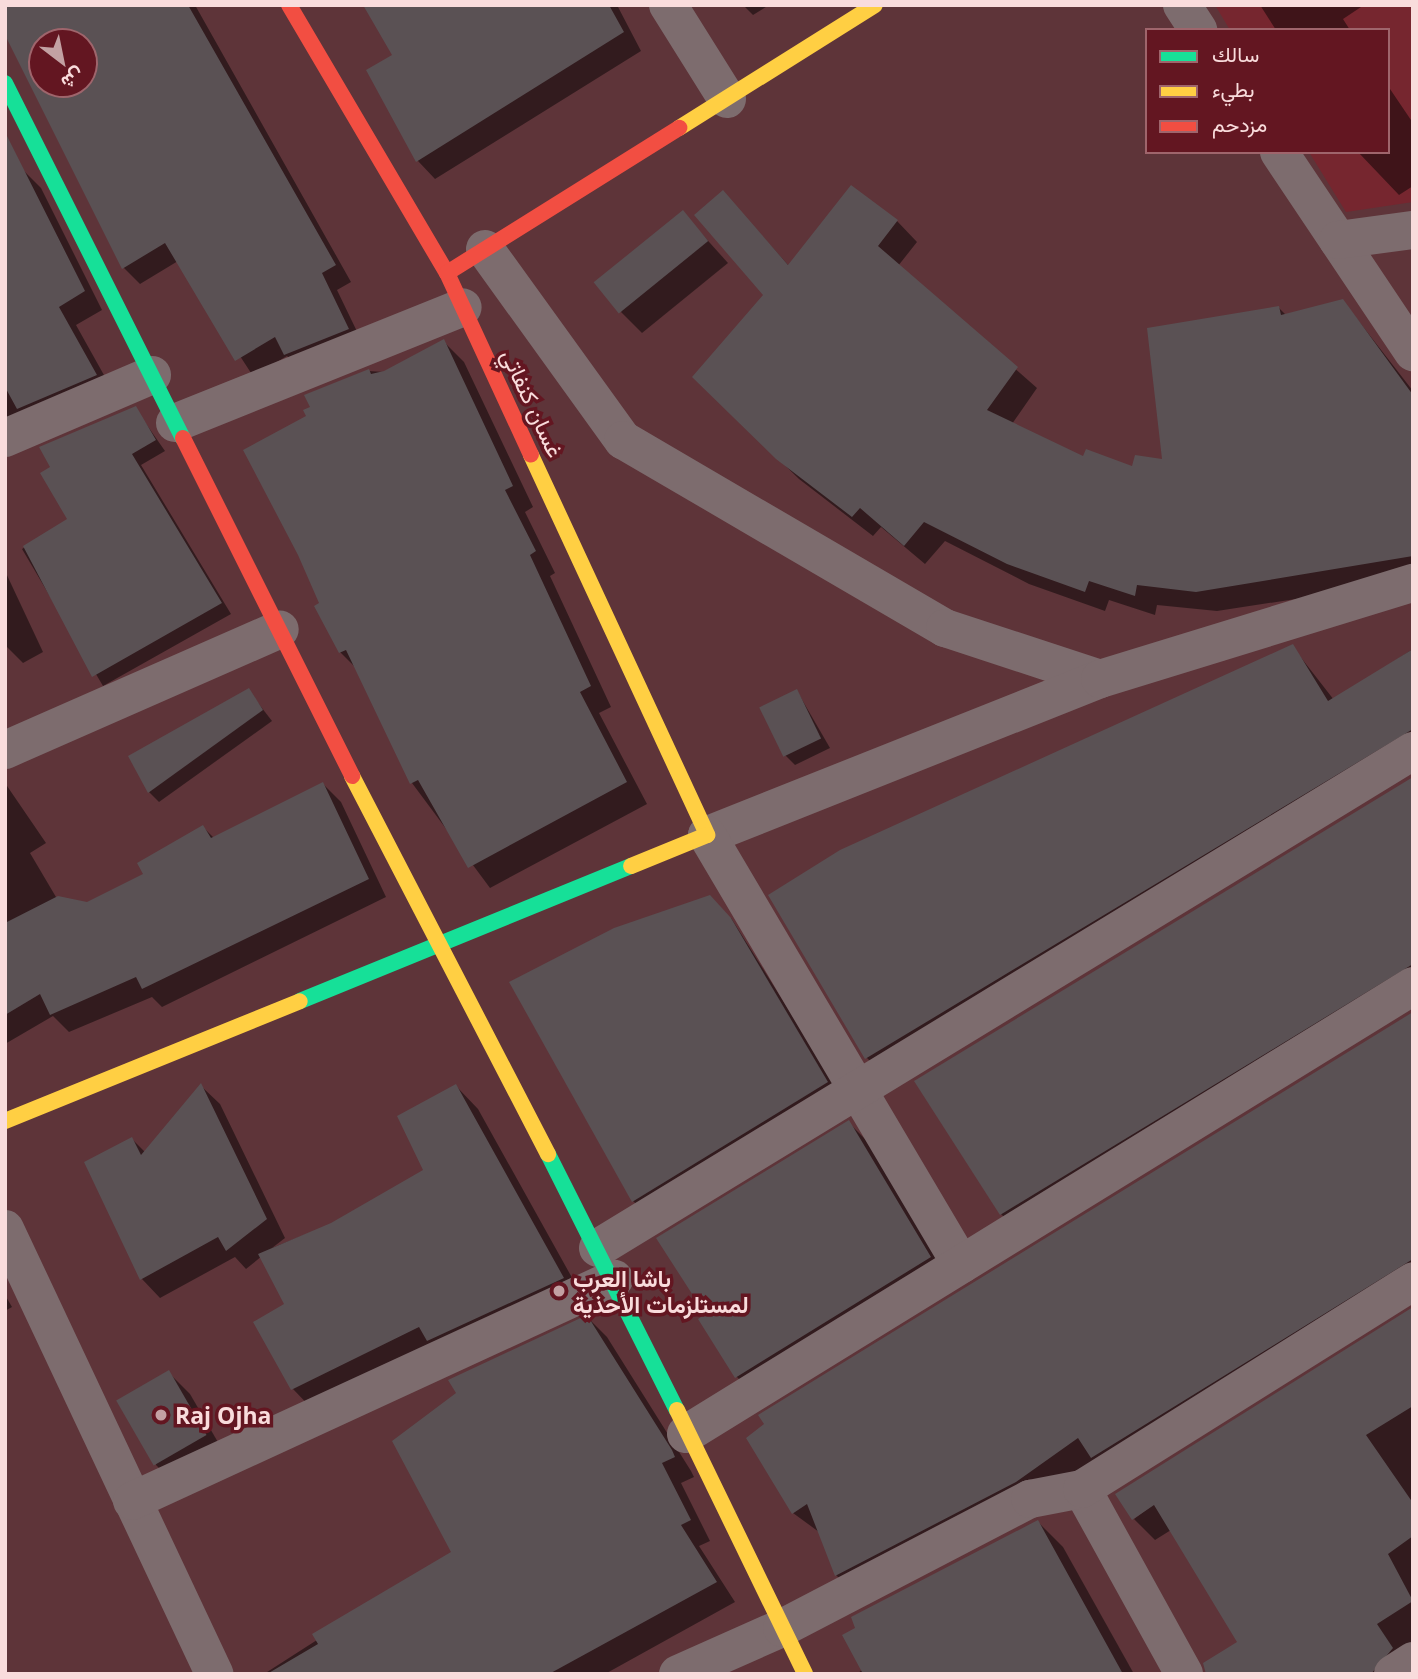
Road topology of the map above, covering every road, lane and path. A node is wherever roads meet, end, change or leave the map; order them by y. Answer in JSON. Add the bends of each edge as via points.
{"nodes":[{"id":1,"x":289,"y":5,"type":"edge"},
{"id":2,"x":668,"y":5,"type":"edge"},
{"id":3,"x":875,"y":5,"type":"edge"},
{"id":4,"x":1182,"y":5,"type":"edge"},
{"id":5,"x":1197,"y":28,"type":"edge"},
{"id":6,"x":5,"y":83,"type":"edge"},
{"id":7,"x":727,"y":99,"type":"junction"},
{"id":8,"x":16,"y":129,"type":"edge"},
{"id":9,"x":1280,"y":154,"type":"edge"},
{"id":10,"x":1413,"y":230,"type":"edge"},
{"id":11,"x":1338,"y":240,"type":"junction"},
{"id":12,"x":485,"y":249,"type":"junction"},
{"id":13,"x":447,"y":273,"type":"junction"},
{"id":14,"x":463,"y":307,"type":"junction"},
{"id":15,"x":1413,"y":352,"type":"edge"},
{"id":16,"x":152,"y":375,"type":"junction"},
{"id":17,"x":175,"y":423,"type":"junction"},
{"id":18,"x":5,"y":438,"type":"edge"},
{"id":19,"x":1413,"y":583,"type":"edge"},
{"id":20,"x":280,"y":629,"type":"junction"},
{"id":21,"x":1100,"y":679,"type":"junction"},
{"id":22,"x":5,"y":750,"type":"edge"},
{"id":23,"x":1413,"y":751,"type":"edge"},
{"id":24,"x":707,"y":835,"type":"junction"},
{"id":25,"x":437,"y":946,"type":"junction"},
{"id":26,"x":1413,"y":986,"type":"edge"},
{"id":27,"x":858,"y":1095,"type":"junction"},
{"id":28,"x":5,"y":1121,"type":"edge"},
{"id":29,"x":5,"y":1229,"type":"edge"},
{"id":30,"x":606,"y":1264,"type":"junction"},
{"id":31,"x":961,"y":1264,"type":"junction"},
{"id":32,"x":1413,"y":1281,"type":"edge"},
{"id":33,"x":686,"y":1434,"type":"junction"},
{"id":34,"x":1082,"y":1489,"type":"junction"},
{"id":35,"x":132,"y":1502,"type":"junction"},
{"id":36,"x":782,"y":1628,"type":"junction"},
{"id":37,"x":1413,"y":1661,"type":"edge"},
{"id":38,"x":214,"y":1674,"type":"edge"},
{"id":39,"x":678,"y":1674,"type":"edge"},
{"id":40,"x":805,"y":1674,"type":"edge"},
{"id":41,"x":1184,"y":1674,"type":"edge"},
{"id":42,"x":1393,"y":1674,"type":"edge"}],
"edges":[{"from":1,"to":13,"type":"street","name":"غسان كنفاتي"},
{"from":2,"to":7,"type":"street"},
{"from":3,"to":7,"type":"street"},
{"from":4,"to":5,"type":"street"},
{"from":6,"to":8,"type":"street"},
{"from":7,"to":12,"type":"street"},
{"from":8,"to":16,"type":"street"},
{"from":9,"to":11,"type":"street"},
{"from":10,"to":11,"type":"street"},
{"from":11,"to":15,"type":"street"},
{"from":12,"to":13,"type":"street"},
{"from":12,"to":21,"type":"street","via":[[623,440],[945,628]]},
{"from":13,"to":14,"type":"street","name":"غسان كنفاتي"},
{"from":14,"to":17,"type":"street"},
{"from":14,"to":24,"type":"street","name":"غسان كنفاتي"},
{"from":16,"to":17,"type":"street"},
{"from":16,"to":18,"type":"street"},
{"from":17,"to":20,"type":"street"},
{"from":19,"to":21,"type":"street"},
{"from":20,"to":22,"type":"street"},
{"from":20,"to":25,"type":"street"},
{"from":21,"to":24,"type":"street"},
{"from":23,"to":27,"type":"street"},
{"from":24,"to":25,"type":"street"},
{"from":24,"to":27,"type":"street"},
{"from":25,"to":28,"type":"street"},
{"from":25,"to":30,"type":"street"},
{"from":26,"to":31,"type":"street"},
{"from":27,"to":30,"type":"street"},
{"from":27,"to":31,"type":"street"},
{"from":29,"to":35,"type":"street"},
{"from":30,"to":33,"type":"street"},
{"from":30,"to":35,"type":"street"},
{"from":31,"to":33,"type":"street"},
{"from":32,"to":34,"type":"street"},
{"from":33,"to":36,"type":"street"},
{"from":34,"to":36,"type":"street","via":[[1030,1499]]},
{"from":34,"to":41,"type":"street"},
{"from":35,"to":38,"type":"street"},
{"from":36,"to":39,"type":"street"},
{"from":36,"to":40,"type":"street"},
{"from":37,"to":42,"type":"street"}]}
